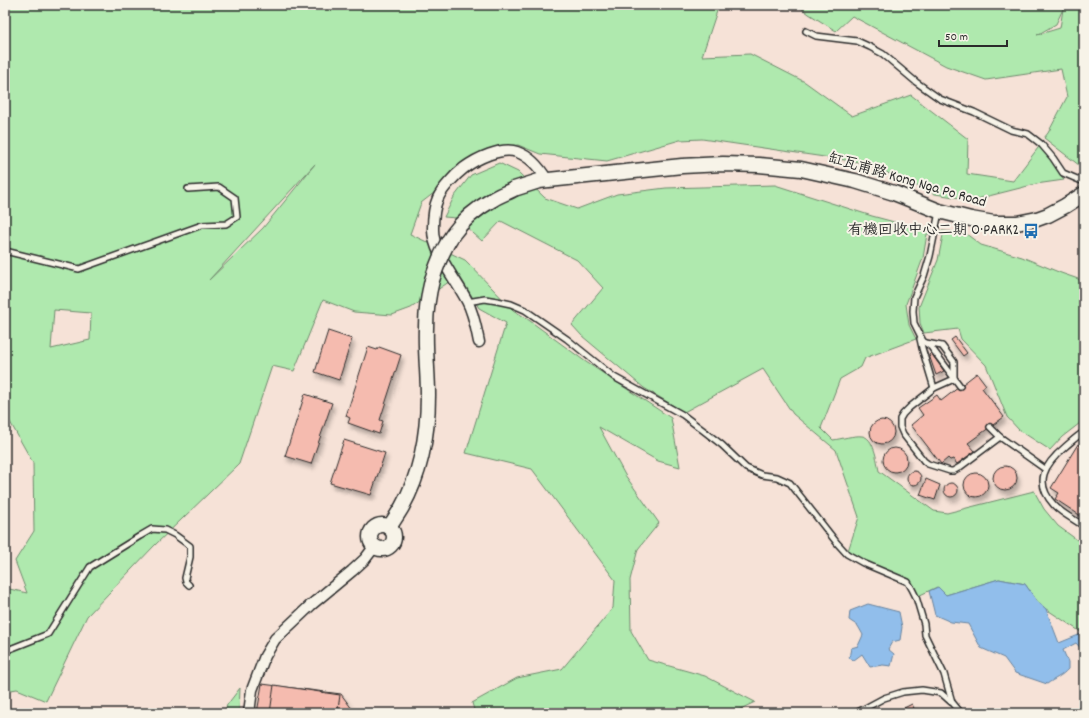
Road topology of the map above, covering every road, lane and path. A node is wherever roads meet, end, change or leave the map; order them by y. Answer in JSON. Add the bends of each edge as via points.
{"nodes":[{"id":1,"x":806,"y":32,"type":"dead end"},
{"id":2,"x":547,"y":180,"type":"junction"},
{"id":3,"x":1084,"y":182,"type":"edge"},
{"id":4,"x":188,"y":189,"type":"dead end"},
{"id":5,"x":1084,"y":194,"type":"edge"},
{"id":6,"x":939,"y":211,"type":"junction"},
{"id":7,"x":5,"y":251,"type":"edge"},
{"id":8,"x":467,"y":302,"type":"junction"},
{"id":9,"x":920,"y":336,"type":"junction"},
{"id":10,"x":478,"y":342,"type":"dead end"},
{"id":11,"x":926,"y":344,"type":"junction"},
{"id":12,"x":954,"y":379,"type":"junction"},
{"id":13,"x":960,"y":386,"type":"dead end"},
{"id":14,"x":934,"y":388,"type":"junction"},
{"id":15,"x":990,"y":427,"type":"dead end"},
{"id":16,"x":1084,"y":432,"type":"edge"},
{"id":17,"x":1000,"y":437,"type":"junction"},
{"id":18,"x":1045,"y":469,"type":"junction"},
{"id":19,"x":1084,"y":526,"type":"edge"},
{"id":20,"x":375,"y":546,"type":"joint"},
{"id":21,"x":189,"y":585,"type":"dead end"},
{"id":22,"x":5,"y":651,"type":"edge"},
{"id":23,"x":952,"y":702,"type":"junction"},
{"id":24,"x":249,"y":713,"type":"edge"},
{"id":25,"x":856,"y":713,"type":"edge"},
{"id":26,"x":961,"y":713,"type":"edge"}],
"edges":[{"from":1,"to":3,"type":"lane","via":[[816,36],[857,41],[883,54],[940,99],[1011,130],[1028,134],[1041,144],[1063,173]]},
{"from":2,"to":6,"type":"street","name":"缸瓦甫路 Kong Nga Po Road","via":[[682,166],[759,165],[801,169],[855,181]]},
{"from":2,"to":8,"type":"street","via":[[528,157],[507,150],[479,159],[463,169],[450,181],[438,198],[434,212],[433,237],[440,255]]},
{"from":2,"to":20,"type":"street","name":"缸瓦甫路 Kong Nga Po Road","bridge":true,"via":[[514,189],[492,199],[464,221],[445,245],[432,280],[426,311],[428,410],[418,468],[402,507],[389,528],[381,526],[372,531],[371,538]]},
{"from":4,"to":7,"type":"lane","via":[[219,187],[235,198],[237,217],[226,224],[202,225],[79,268]]},
{"from":5,"to":6,"type":"street","name":"缸瓦甫路 Kong Nga Po Road","via":[[1048,215],[1017,223],[994,223]]},
{"from":6,"to":9,"type":"lane","via":[[930,256],[914,297],[914,323]]},
{"from":8,"to":10,"type":"street","via":[[474,316]]},
{"from":8,"to":23,"type":"lane","via":[[485,299],[511,304],[525,310],[567,339],[614,377],[683,415],[722,445],[746,468],[790,483],[847,554],[908,582],[916,597],[925,636],[944,674]]},
{"from":9,"to":11,"type":"lane"},
{"from":9,"to":14,"type":"lane"},
{"from":11,"to":12,"type":"lane","via":[[931,347]]},
{"from":11,"to":12,"type":"lane","via":[[942,346],[954,362]]},
{"from":12,"to":13,"type":"lane"},
{"from":12,"to":14,"type":"lane"},
{"from":14,"to":17,"type":"lane","via":[[910,407],[900,419],[903,434],[924,462],[953,471]]},
{"from":15,"to":17,"type":"lane"},
{"from":16,"to":18,"type":"lane","via":[[1058,453]]},
{"from":17,"to":18,"type":"lane"},
{"from":18,"to":19,"type":"lane","via":[[1042,476],[1047,496],[1055,506]]},
{"from":20,"to":24,"type":"street","name":"缸瓦甫路 Kong Nga Po Road","via":[[352,571],[275,639],[265,656],[252,690]]},
{"from":21,"to":22,"type":"lane","via":[[185,578],[190,546],[165,530],[152,529],[90,567],[48,634]]},
{"from":23,"to":25,"type":"lane","via":[[941,693],[922,690],[904,692],[884,698]]},
{"from":23,"to":26,"type":"lane"}]}
